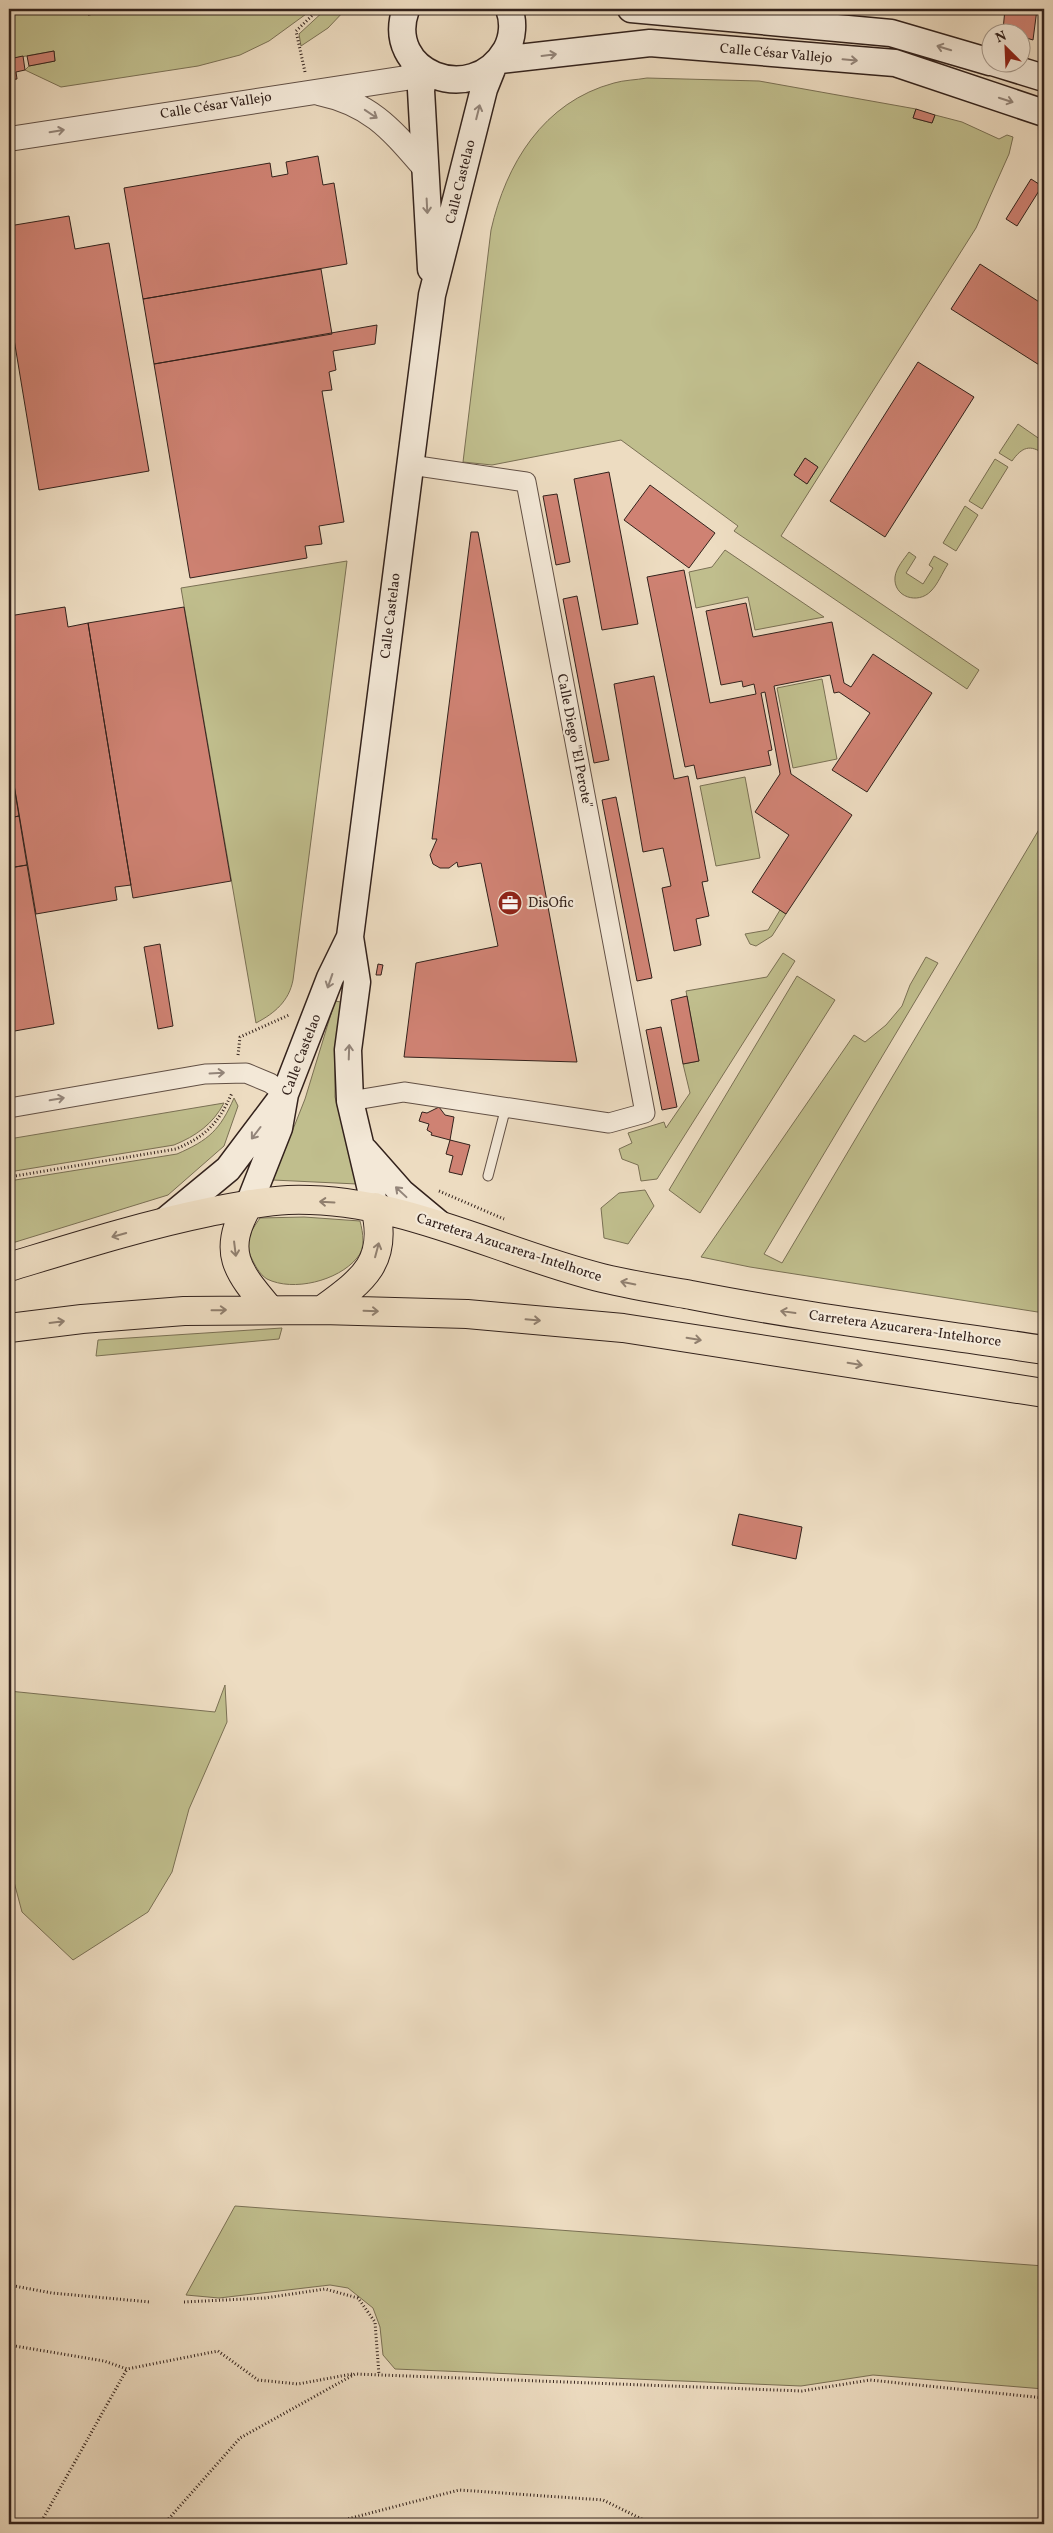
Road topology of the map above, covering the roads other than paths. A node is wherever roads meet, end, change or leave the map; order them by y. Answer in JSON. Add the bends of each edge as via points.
{"nodes":[{"id":1,"x":406,"y":9,"type":"edge"},
{"id":2,"x":509,"y":9,"type":"edge"},
{"id":3,"x":631,"y":9,"type":"edge"},
{"id":4,"x":980,"y":59,"type":"edge"},
{"id":5,"x":496,"y":65,"type":"junction"},
{"id":6,"x":423,"y":69,"type":"junction"},
{"id":7,"x":1024,"y":72,"type":"edge"},
{"id":8,"x":1044,"y":78,"type":"edge"},
{"id":9,"x":310,"y":92,"type":"junction"},
{"id":10,"x":1044,"y":113,"type":"edge"},
{"id":11,"x":9,"y":139,"type":"edge"},
{"id":12,"x":424,"y":167,"type":"junction"},
{"id":13,"x":432,"y":295,"type":"junction"},
{"id":14,"x":411,"y":465,"type":"junction"},
{"id":15,"x":350,"y":937,"type":"junction"},
{"id":16,"x":285,"y":1094,"type":"junction"},
{"id":17,"x":350,"y":1101,"type":"junction"},
{"id":18,"x":506,"y":1107,"type":"junction"},
{"id":19,"x":9,"y":1108,"type":"edge"},
{"id":20,"x":361,"y":1147,"type":"junction"},
{"id":21,"x":488,"y":1176,"type":"dead end"},
{"id":22,"x":249,"y":1204,"type":"junction"},
{"id":23,"x":375,"y":1207,"type":"junction"},
{"id":24,"x":165,"y":1221,"type":"junction"},
{"id":25,"x":438,"y":1223,"type":"junction"},
{"id":26,"x":9,"y":1267,"type":"edge"},
{"id":27,"x":270,"y":1310,"type":"junction"},
{"id":28,"x":322,"y":1310,"type":"junction"},
{"id":29,"x":9,"y":1328,"type":"edge"},
{"id":30,"x":1044,"y":1350,"type":"edge"},
{"id":31,"x":1044,"y":1393,"type":"edge"}],
"edges":[{"from":1,"to":6,"type":"main road","via":[[402,18],[403,36],[409,53]]},
{"from":2,"to":5,"type":"main road","name":"Calle Castelao","via":[[512,30],[508,46]]},
{"from":4,"to":3,"type":"main road","one_way":true,"via":[[891,32]]},
{"from":5,"to":6,"type":"main road","name":"Calle César Vallejo","via":[[470,79],[454,80],[446,80]]},
{"from":5,"to":10,"type":"main road","name":"Calle César Vallejo","one_way":true,"via":[[650,43],[895,64]]},
{"from":13,"to":5,"type":"main road","name":"Calle Castelao","one_way":true,"via":[[484,89]]},
{"from":6,"to":9,"type":"street","name":"Calle César Vallejo","via":[[406,78]]},
{"from":6,"to":12,"type":"main road","name":"Calle Castelao"},
{"from":7,"to":8,"type":"main road"},
{"from":11,"to":9,"type":"street","name":"Calle César Vallejo","one_way":true},
{"from":9,"to":12,"type":"street","one_way":true,"via":[[342,98],[372,114]]},
{"from":12,"to":13,"type":"main road","name":"Calle Castelao","one_way":true},
{"from":13,"to":14,"type":"main road","name":"Calle Castelao"},
{"from":14,"to":15,"type":"main road","name":"Calle Castelao"},
{"from":14,"to":18,"type":"street","name":"Calle Diego \"El Perote\"","via":[[526,482],[645,1114],[609,1123]]},
{"from":15,"to":16,"type":"main road","name":"Calle Castelao","one_way":true,"via":[[330,978]]},
{"from":17,"to":15,"type":"main road","name":"Calle Castelao","one_way":true,"via":[[348,1050],[357,982]]},
{"from":19,"to":16,"type":"street","one_way":true,"via":[[212,1073],[246,1073],[270,1082]]},
{"from":16,"to":22,"type":"main road","name":"Calle Castelao","via":[[279,1128]]},
{"from":16,"to":24,"type":"main road","one_way":true,"via":[[228,1169]]},
{"from":17,"to":18,"type":"street","via":[[404,1092]]},
{"from":17,"to":20,"type":"main road","name":"Calle Castelao"},
{"from":18,"to":21,"type":"lane"},
{"from":20,"to":23,"type":"main road","name":"Calle Castelao"},
{"from":25,"to":20,"type":"main road","one_way":true,"via":[[402,1193]]},
{"from":23,"to":22,"type":"main road","name":"Carretera Azucarera-Intelhorce","one_way":true,"via":[[289,1200]]},
{"from":22,"to":24,"type":"main road","name":"Carretera Azucarera-Intelhorce"},
{"from":22,"to":27,"type":"main road","one_way":true,"via":[[233,1238],[237,1266]]},
{"from":23,"to":25,"type":"main road","name":"Carretera Azucarera-Intelhorce"},
{"from":28,"to":23,"type":"main road","one_way":true,"via":[[370,1269],[379,1248],[380,1225]]},
{"from":24,"to":26,"type":"main road","name":"Carretera Azucarera-Intelhorce","one_way":true},
{"from":30,"to":25,"type":"main road","name":"Carretera Azucarera-Intelhorce","one_way":true,"via":[[760,1308],[603,1278],[524,1255]]},
{"from":27,"to":28,"type":"main road"},
{"from":29,"to":27,"type":"main road","one_way":true,"via":[[184,1311]]},
{"from":28,"to":31,"type":"main road","one_way":true,"via":[[467,1314],[623,1328]]}]}
